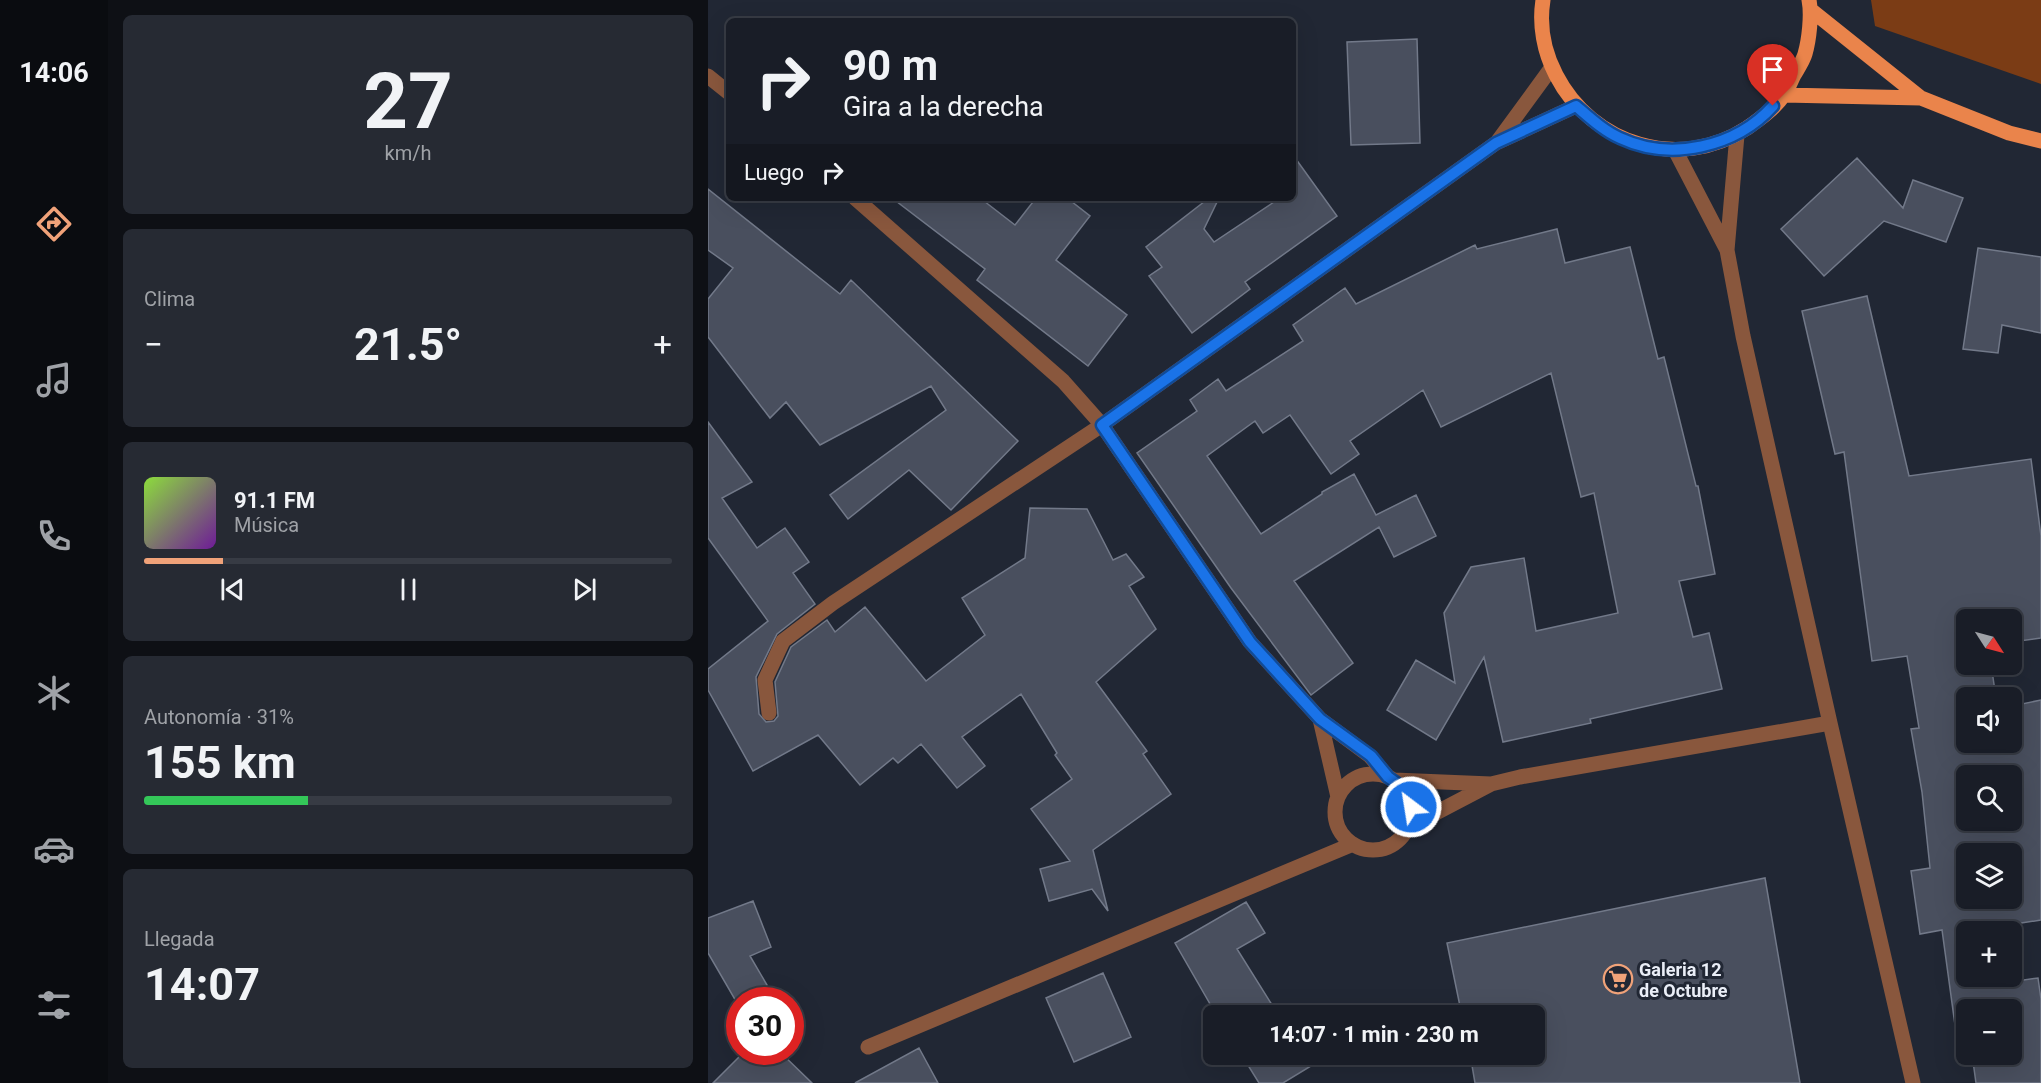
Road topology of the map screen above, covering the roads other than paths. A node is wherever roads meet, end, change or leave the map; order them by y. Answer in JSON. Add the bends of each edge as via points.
{"nodes":[{"id":1,"x":1527,"y":0,"type":"edge"},
{"id":2,"x":1542,"y":5,"type":"edge"},
{"id":3,"x":1810,"y":5,"type":"edge"},
{"id":4,"x":1552,"y":67,"type":"junction"},
{"id":5,"x":708,"y":76,"type":"edge"},
{"id":6,"x":726,"y":91,"type":"edge"},
{"id":7,"x":1784,"y":95,"type":"junction"},
{"id":8,"x":1921,"y":98,"type":"junction"},
{"id":9,"x":1576,"y":106,"type":"junction"},
{"id":10,"x":1737,"y":135,"type":"junction"},
{"id":11,"x":2041,"y":141,"type":"edge"},
{"id":12,"x":1496,"y":143,"type":"junction"},
{"id":13,"x":1675,"y":150,"type":"junction"},
{"id":14,"x":858,"y":201,"type":"edge"},
{"id":15,"x":1728,"y":250,"type":"junction"},
{"id":16,"x":1102,"y":425,"type":"junction"},
{"id":17,"x":769,"y":713,"type":"dead end"},
{"id":18,"x":1320,"y":719,"type":"junction"},
{"id":19,"x":1830,"y":723,"type":"junction"},
{"id":20,"x":1391,"y":779,"type":"junction"},
{"id":21,"x":1491,"y":784,"type":"junction"},
{"id":22,"x":1338,"y":797,"type":"junction"},
{"id":23,"x":1407,"y":828,"type":"junction"},
{"id":24,"x":1353,"y":844,"type":"junction"},
{"id":25,"x":868,"y":1047,"type":"dead end"},
{"id":26,"x":1914,"y":1083,"type":"edge"}],
"edges":[{"from":1,"to":2,"type":"main road"},
{"from":2,"to":4,"type":"main road","via":[[1543,40]]},
{"from":3,"to":7,"type":"main road","via":[[1805,55]]},
{"from":3,"to":8,"type":"main road"},
{"from":4,"to":9,"type":"main road"},
{"from":4,"to":12,"type":"street"},
{"from":5,"to":6,"type":"street"},
{"from":7,"to":8,"type":"main road"},
{"from":7,"to":10,"type":"main road","via":[[1763,118]]},
{"from":8,"to":11,"type":"main road","via":[[2009,133]]},
{"from":9,"to":12,"type":"street"},
{"from":9,"to":13,"type":"main road","via":[[1621,139]]},
{"from":10,"to":13,"type":"main road","via":[[1707,146]]},
{"from":10,"to":15,"type":"street"},
{"from":12,"to":16,"type":"street"},
{"from":13,"to":15,"type":"street"},
{"from":14,"to":16,"type":"street","via":[[1064,381]]},
{"from":15,"to":19,"type":"street","via":[[1743,336]]},
{"from":16,"to":17,"type":"street","via":[[833,603],[783,641],[765,680]]},
{"from":16,"to":18,"type":"street","via":[[1250,642]]},
{"from":18,"to":20,"type":"street","via":[[1371,756]]},
{"from":18,"to":22,"type":"street"},
{"from":19,"to":21,"type":"street"},
{"from":19,"to":26,"type":"street"},
{"from":20,"to":21,"type":"street"},
{"from":20,"to":22,"type":"street","via":[[1365,775],[1344,787]]},
{"from":20,"to":23,"type":"street","via":[[1408,796],[1411,818]]},
{"from":21,"to":23,"type":"street"},
{"from":22,"to":24,"type":"street","via":[[1338,829]]},
{"from":23,"to":24,"type":"street","via":[[1402,837],[1384,849],[1363,849]]},
{"from":24,"to":25,"type":"street"}]}
